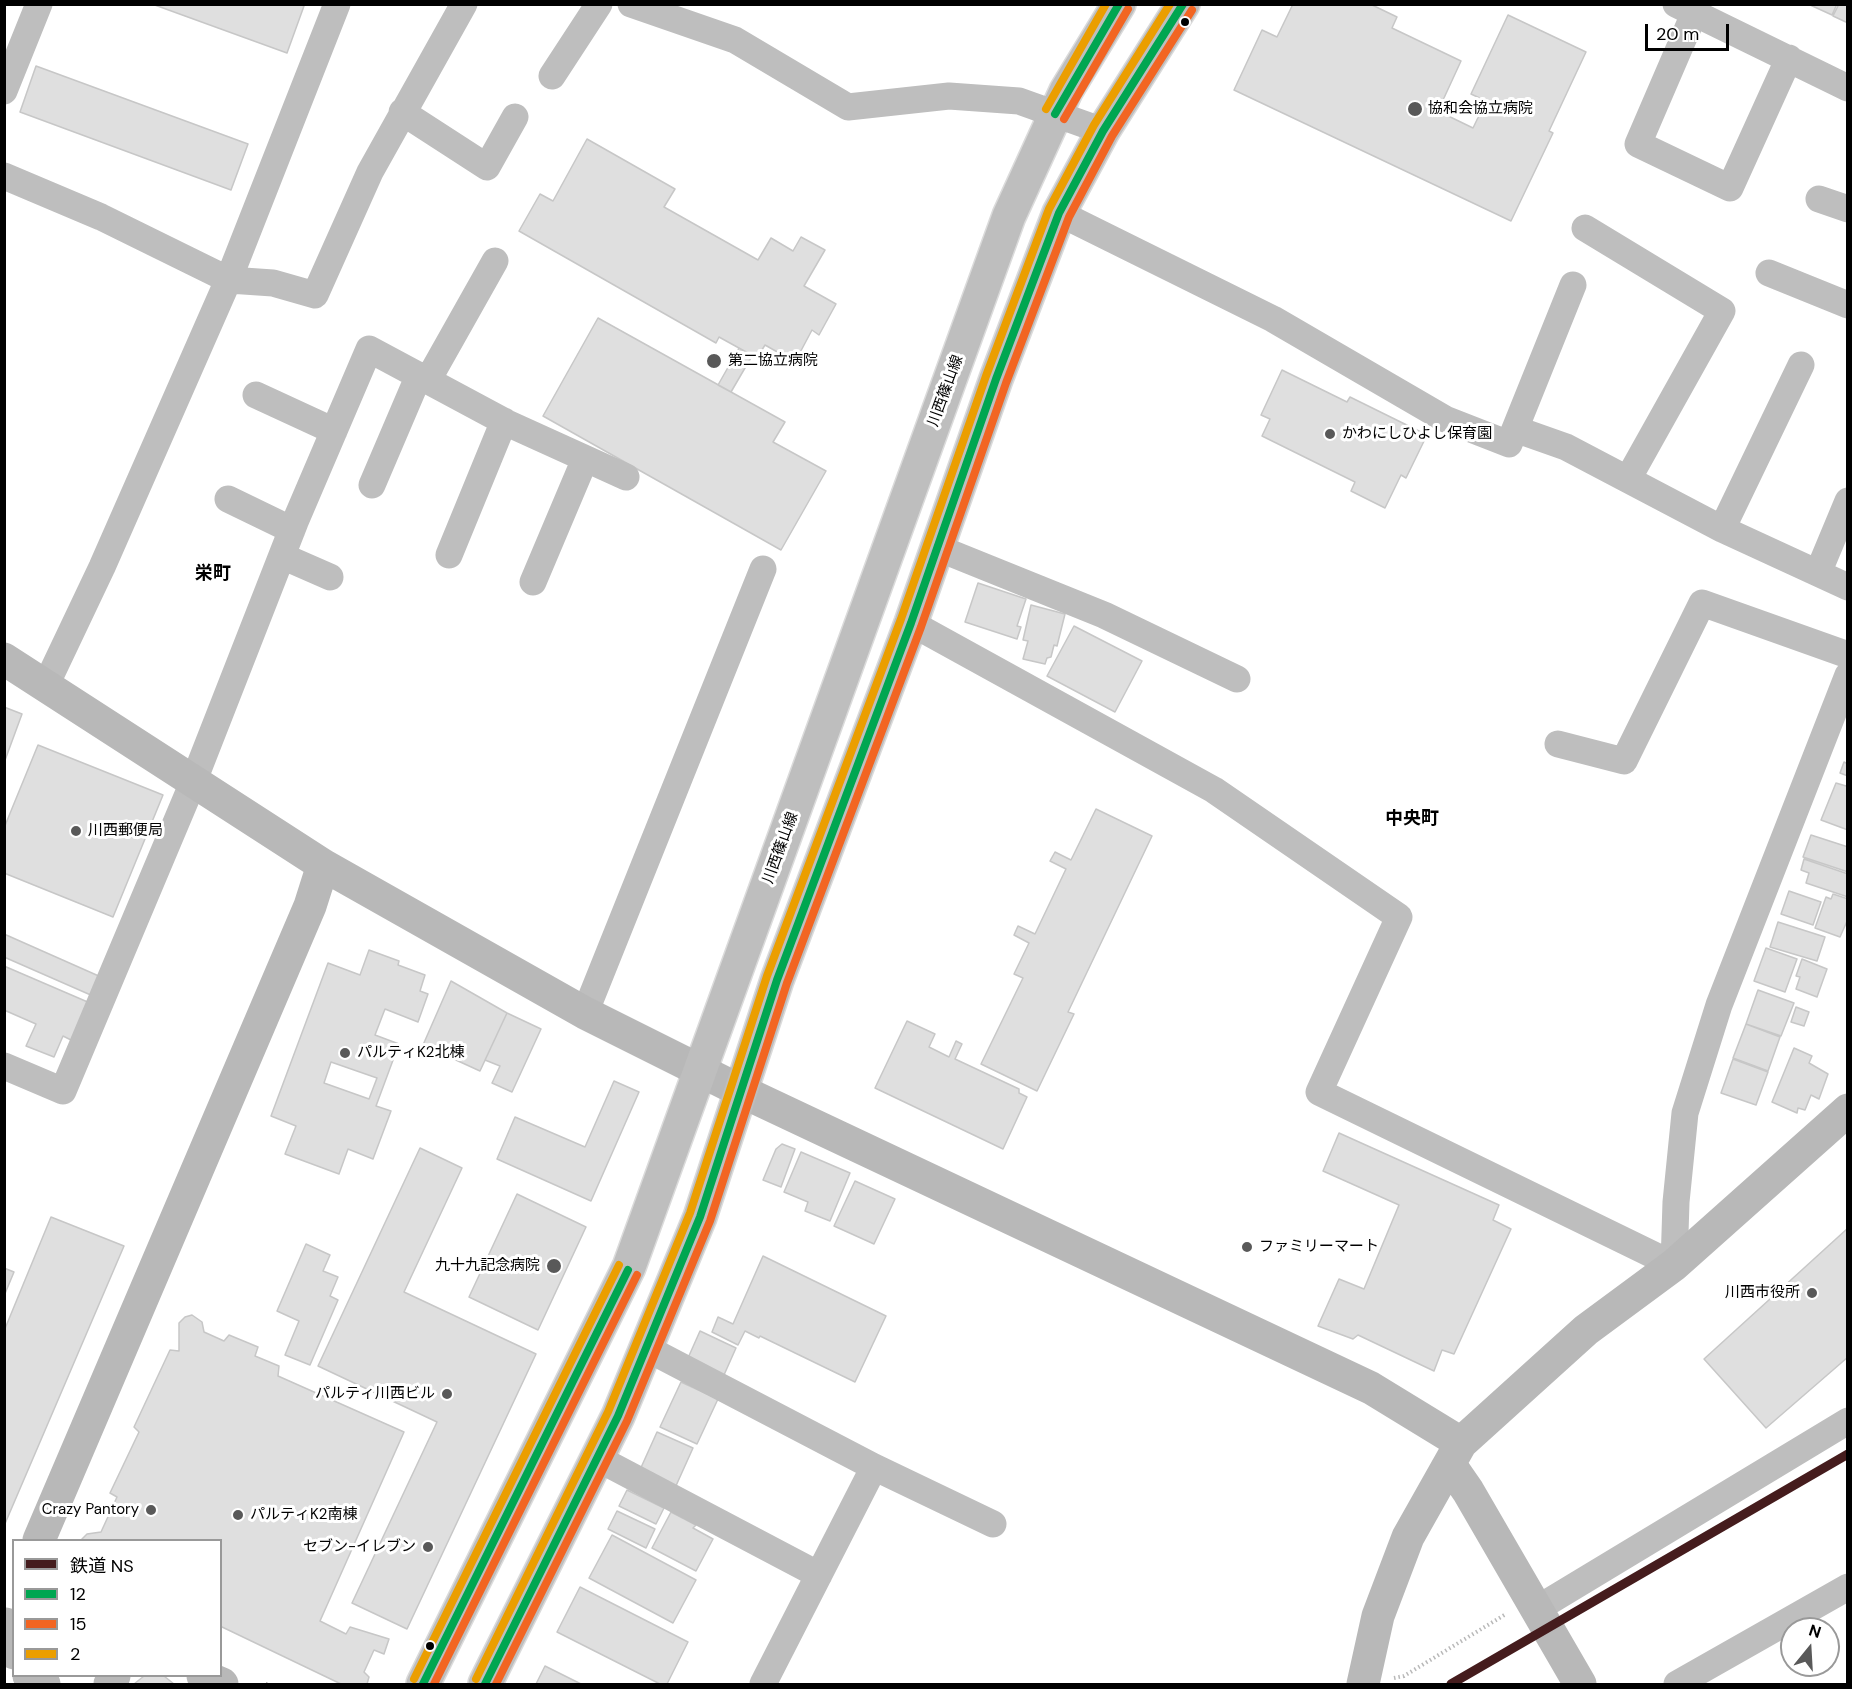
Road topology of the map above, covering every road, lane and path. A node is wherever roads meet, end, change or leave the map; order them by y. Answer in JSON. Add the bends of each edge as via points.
{"nodes":[{"id":1,"x":39,"y":4,"type":"edge"},
{"id":2,"x":337,"y":4,"type":"edge"},
{"id":3,"x":464,"y":4,"type":"edge"},
{"id":4,"x":598,"y":4,"type":"edge"},
{"id":5,"x":631,"y":4,"type":"edge"},
{"id":6,"x":1119,"y":4,"type":"edge"},
{"id":7,"x":1183,"y":4,"type":"edge"},
{"id":8,"x":1685,"y":9,"type":"edge"},
{"id":9,"x":1789,"y":58,"type":"junction"},
{"id":10,"x":552,"y":76,"type":"dead end"},
{"id":11,"x":1848,"y":88,"type":"edge"},
{"id":12,"x":4,"y":91,"type":"edge"},
{"id":13,"x":402,"y":112,"type":"junction"},
{"id":14,"x":1055,"y":115,"type":"junction"},
{"id":15,"x":515,"y":117,"type":"dead end"},
{"id":16,"x":1104,"y":131,"type":"junction"},
{"id":17,"x":4,"y":176,"type":"edge"},
{"id":18,"x":1819,"y":199,"type":"dead end"},
{"id":19,"x":1848,"y":209,"type":"edge"},
{"id":20,"x":1059,"y":213,"type":"junction"},
{"id":21,"x":1585,"y":228,"type":"dead end"},
{"id":22,"x":495,"y":261,"type":"dead end"},
{"id":23,"x":1769,"y":273,"type":"dead end"},
{"id":24,"x":229,"y":280,"type":"junction"},
{"id":25,"x":1573,"y":285,"type":"dead end"},
{"id":26,"x":1848,"y":305,"type":"edge"},
{"id":27,"x":1801,"y":365,"type":"dead end"},
{"id":28,"x":423,"y":377,"type":"junction"},
{"id":29,"x":256,"y":395,"type":"dead end"},
{"id":30,"x":504,"y":422,"type":"junction"},
{"id":31,"x":1515,"y":429,"type":"junction"},
{"id":32,"x":334,"y":431,"type":"junction"},
{"id":33,"x":585,"y":459,"type":"junction"},
{"id":34,"x":626,"y":477,"type":"dead end"},
{"id":35,"x":1628,"y":479,"type":"junction"},
{"id":36,"x":372,"y":485,"type":"dead end"},
{"id":37,"x":228,"y":499,"type":"dead end"},
{"id":38,"x":1848,"y":501,"type":"edge"},
{"id":39,"x":1722,"y":529,"type":"junction"},
{"id":40,"x":292,"y":530,"type":"junction"},
{"id":41,"x":938,"y":548,"type":"junction"},
{"id":42,"x":449,"y":555,"type":"dead end"},
{"id":43,"x":282,"y":556,"type":"junction"},
{"id":44,"x":763,"y":569,"type":"dead end"},
{"id":45,"x":1818,"y":573,"type":"junction"},
{"id":46,"x":330,"y":577,"type":"dead end"},
{"id":47,"x":533,"y":582,"type":"dead end"},
{"id":48,"x":1848,"y":587,"type":"edge"},
{"id":49,"x":911,"y":623,"type":"junction"},
{"id":50,"x":1848,"y":655,"type":"edge"},
{"id":51,"x":4,"y":659,"type":"edge"},
{"id":52,"x":1848,"y":675,"type":"edge"},
{"id":53,"x":1237,"y":679,"type":"dead end"},
{"id":54,"x":46,"y":685,"type":"junction"},
{"id":55,"x":1558,"y":744,"type":"dead end"},
{"id":56,"x":194,"y":780,"type":"junction"},
{"id":57,"x":323,"y":865,"type":"junction"},
{"id":58,"x":585,"y":1013,"type":"junction"},
{"id":59,"x":4,"y":1066,"type":"edge"},
{"id":60,"x":700,"y":1070,"type":"junction"},
{"id":61,"x":741,"y":1090,"type":"junction"},
{"id":62,"x":1848,"y":1110,"type":"edge"},
{"id":63,"x":1674,"y":1265,"type":"junction"},
{"id":64,"x":646,"y":1348,"type":"junction"},
{"id":65,"x":1848,"y":1421,"type":"edge"},
{"id":66,"x":1456,"y":1454,"type":"junction"},
{"id":67,"x":597,"y":1458,"type":"junction"},
{"id":68,"x":874,"y":1467,"type":"junction"},
{"id":69,"x":993,"y":1524,"type":"dead end"},
{"id":70,"x":39,"y":1539,"type":"edge"},
{"id":71,"x":819,"y":1575,"type":"junction"},
{"id":72,"x":1848,"y":1587,"type":"edge"},
{"id":73,"x":1535,"y":1610,"type":"junction"},
{"id":74,"x":205,"y":1677,"type":"edge"},
{"id":75,"x":1363,"y":1683,"type":"edge"},
{"id":76,"x":222,"y":1684,"type":"edge"},
{"id":77,"x":423,"y":1684,"type":"edge"},
{"id":78,"x":485,"y":1684,"type":"edge"},
{"id":79,"x":763,"y":1684,"type":"edge"},
{"id":80,"x":1580,"y":1684,"type":"edge"},
{"id":81,"x":1677,"y":1684,"type":"edge"}],
"edges":[{"from":1,"to":12,"type":"street"},
{"from":2,"to":24,"type":"street"},
{"from":3,"to":13,"type":"street"},
{"from":4,"to":10,"type":"street"},
{"from":5,"to":14,"type":"street","via":[[735,40],[848,107],[950,96],[1019,101]]},
{"from":6,"to":14,"type":"main road","name":"川西篠山線"},
{"from":7,"to":16,"type":"main road"},
{"from":8,"to":9,"type":"street"},
{"from":8,"to":9,"type":"street","via":[[1638,144],[1730,188]]},
{"from":9,"to":11,"type":"street"},
{"from":13,"to":15,"type":"street","via":[[487,166]]},
{"from":13,"to":24,"type":"street","via":[[370,172],[315,295],[273,283]]},
{"from":14,"to":16,"type":"street"},
{"from":14,"to":60,"type":"main road","name":"川西篠山線","via":[[1009,216]]},
{"from":16,"to":20,"type":"main road"},
{"from":17,"to":24,"type":"street","via":[[101,217]]},
{"from":18,"to":19,"type":"street"},
{"from":20,"to":31,"type":"street","via":[[1273,319],[1445,419],[1509,444]]},
{"from":20,"to":41,"type":"main road"},
{"from":21,"to":35,"type":"street","via":[[1722,311]]},
{"from":22,"to":28,"type":"street"},
{"from":23,"to":26,"type":"street"},
{"from":24,"to":54,"type":"street"},
{"from":25,"to":31,"type":"street"},
{"from":27,"to":39,"type":"street"},
{"from":28,"to":30,"type":"street"},
{"from":28,"to":32,"type":"street","via":[[369,349]]},
{"from":28,"to":36,"type":"street"},
{"from":29,"to":32,"type":"street"},
{"from":30,"to":33,"type":"street"},
{"from":30,"to":42,"type":"street"},
{"from":31,"to":35,"type":"street","via":[[1566,447]]},
{"from":32,"to":40,"type":"street"},
{"from":33,"to":34,"type":"street"},
{"from":33,"to":47,"type":"street"},
{"from":35,"to":39,"type":"street"},
{"from":37,"to":40,"type":"street"},
{"from":38,"to":45,"type":"street"},
{"from":39,"to":45,"type":"street"},
{"from":40,"to":43,"type":"street"},
{"from":41,"to":49,"type":"main road"},
{"from":41,"to":53,"type":"street","via":[[1104,615]]},
{"from":43,"to":46,"type":"street"},
{"from":43,"to":56,"type":"street"},
{"from":44,"to":58,"type":"street"},
{"from":45,"to":48,"type":"street"},
{"from":49,"to":61,"type":"main road","via":[[777,980]]},
{"from":49,"to":63,"type":"street","via":[[1214,790],[1399,917],[1319,1092]]},
{"from":50,"to":55,"type":"street","via":[[1702,603],[1624,761]]},
{"from":51,"to":54,"type":"street"},
{"from":52,"to":63,"type":"street","via":[[1719,1005],[1685,1113]]},
{"from":54,"to":56,"type":"street"},
{"from":56,"to":57,"type":"street"},
{"from":56,"to":59,"type":"street","via":[[63,1091]]},
{"from":57,"to":58,"type":"street"},
{"from":57,"to":70,"type":"street","via":[[310,906]]},
{"from":58,"to":60,"type":"street"},
{"from":60,"to":61,"type":"street"},
{"from":60,"to":77,"type":"main road","name":"川西篠山線","via":[[629,1267]]},
{"from":61,"to":64,"type":"main road","via":[[700,1217]]},
{"from":61,"to":66,"type":"street","via":[[1371,1388]]},
{"from":62,"to":63,"type":"street"},
{"from":63,"to":66,"type":"street","via":[[1586,1330]]},
{"from":64,"to":67,"type":"main road"},
{"from":64,"to":68,"type":"street"},
{"from":65,"to":73,"type":"street"},
{"from":66,"to":73,"type":"street","via":[[1468,1491]]},
{"from":66,"to":75,"type":"street","via":[[1408,1536],[1378,1616]]},
{"from":67,"to":71,"type":"street"},
{"from":67,"to":78,"type":"main road"},
{"from":68,"to":69,"type":"street"},
{"from":68,"to":71,"type":"street"},
{"from":71,"to":79,"type":"street"},
{"from":72,"to":81,"type":"street"},
{"from":73,"to":75,"type":"path","via":[[1509,1612],[1404,1676]]},
{"from":73,"to":80,"type":"street"},
{"from":74,"to":76,"type":"street"}]}
